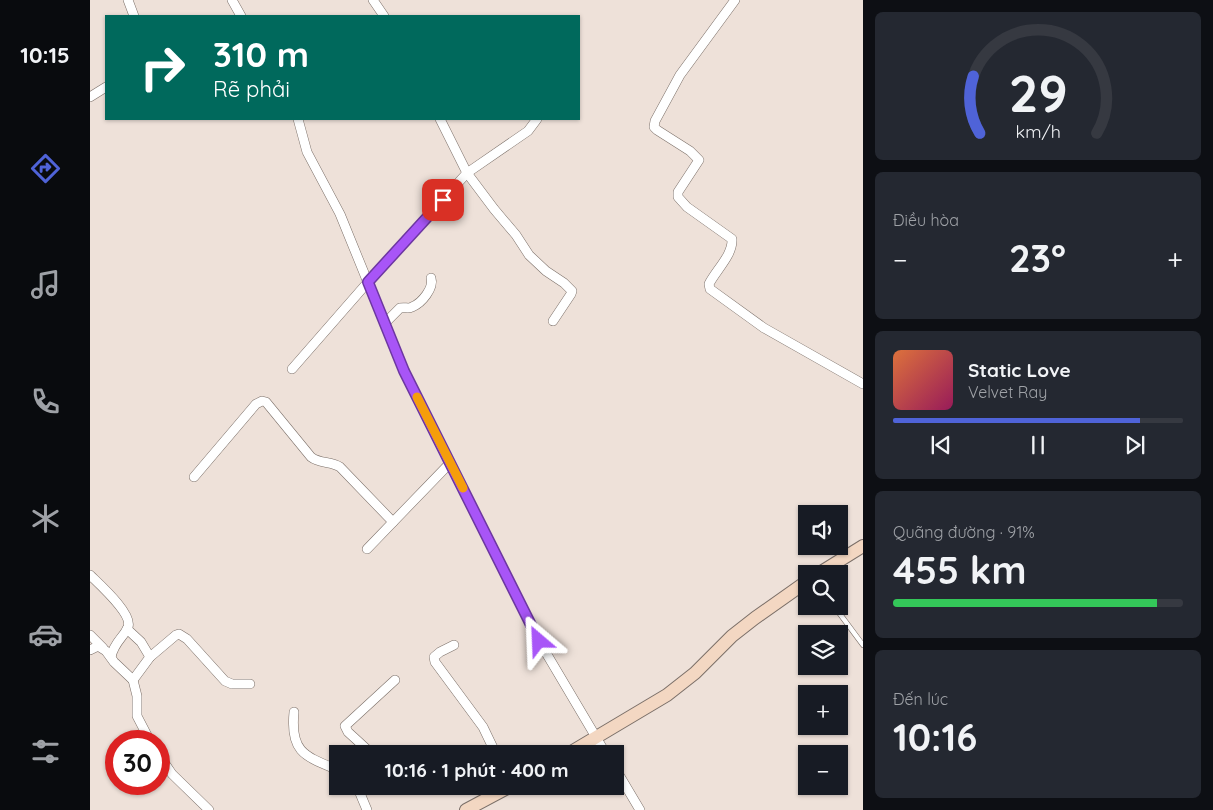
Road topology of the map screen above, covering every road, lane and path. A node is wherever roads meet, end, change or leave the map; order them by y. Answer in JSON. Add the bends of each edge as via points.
{"nodes":[{"id":1,"x":128,"y":0,"type":"edge"},
{"id":2,"x":232,"y":0,"type":"edge"},
{"id":3,"x":373,"y":0,"type":"edge"},
{"id":4,"x":735,"y":0,"type":"edge"},
{"id":5,"x":134,"y":15,"type":"edge"},
{"id":6,"x":240,"y":15,"type":"edge"},
{"id":7,"x":383,"y":15,"type":"edge"},
{"id":8,"x":105,"y":88,"type":"edge"},
{"id":9,"x":90,"y":97,"type":"edge"},
{"id":10,"x":298,"y":120,"type":"edge"},
{"id":11,"x":441,"y":120,"type":"edge"},
{"id":12,"x":536,"y":120,"type":"edge"},
{"id":13,"x":468,"y":173,"type":"junction"},
{"id":14,"x":431,"y":278,"type":"dead end"},
{"id":15,"x":368,"y":282,"type":"junction"},
{"id":16,"x":553,"y":321,"type":"dead end"},
{"id":17,"x":385,"y":323,"type":"junction"},
{"id":18,"x":292,"y":369,"type":"dead end"},
{"id":19,"x":863,"y":384,"type":"edge"},
{"id":20,"x":450,"y":463,"type":"junction"},
{"id":21,"x":194,"y":476,"type":"dead end"},
{"id":22,"x":393,"y":522,"type":"junction"},
{"id":23,"x":863,"y":546,"type":"edge"},
{"id":24,"x":367,"y":549,"type":"dead end"},
{"id":25,"x":832,"y":565,"type":"edge"},
{"id":26,"x":90,"y":575,"type":"edge"},
{"id":27,"x":798,"y":588,"type":"edge"},
{"id":28,"x":841,"y":615,"type":"edge"},
{"id":29,"x":127,"y":629,"type":"junction"},
{"id":30,"x":90,"y":635,"type":"edge"},
{"id":31,"x":454,"y":645,"type":"dead end"},
{"id":32,"x":863,"y":645,"type":"edge"},
{"id":33,"x":103,"y":648,"type":"junction"},
{"id":34,"x":90,"y":650,"type":"edge"},
{"id":35,"x":111,"y":657,"type":"junction"},
{"id":36,"x":150,"y":657,"type":"junction"},
{"id":37,"x":133,"y":680,"type":"junction"},
{"id":38,"x":395,"y":680,"type":"dead end"},
{"id":39,"x":250,"y":684,"type":"dead end"},
{"id":40,"x":294,"y":712,"type":"dead end"},
{"id":41,"x":144,"y":730,"type":"edge"},
{"id":42,"x":596,"y":737,"type":"junction"},
{"id":43,"x":362,"y":745,"type":"edge"},
{"id":44,"x":492,"y":745,"type":"edge"},
{"id":45,"x":583,"y":745,"type":"edge"},
{"id":46,"x":601,"y":745,"type":"edge"},
{"id":47,"x":329,"y":766,"type":"edge"},
{"id":48,"x":170,"y":771,"type":"edge"},
{"id":49,"x":624,"y":783,"type":"edge"},
{"id":50,"x":361,"y":795,"type":"edge"},
{"id":51,"x":494,"y":795,"type":"edge"},
{"id":52,"x":209,"y":810,"type":"edge"},
{"id":53,"x":367,"y":810,"type":"edge"},
{"id":54,"x":466,"y":810,"type":"edge"},
{"id":55,"x":640,"y":810,"type":"edge"}],
"edges":[{"from":1,"to":5,"type":"street"},
{"from":2,"to":6,"type":"street"},
{"from":3,"to":7,"type":"street"},
{"from":4,"to":19,"type":"street","via":[[680,76],[654,127],[699,160],[678,197],[732,239],[728,255],[709,284],[710,289],[764,328]]},
{"from":8,"to":9,"type":"street"},
{"from":10,"to":15,"type":"street","via":[[308,152],[340,214]]},
{"from":11,"to":13,"type":"street"},
{"from":12,"to":13,"type":"street","via":[[528,131]]},
{"from":13,"to":15,"type":"street"},
{"from":13,"to":16,"type":"street","via":[[529,255],[572,291]]},
{"from":14,"to":17,"type":"street","via":[[431,289],[415,306],[400,308]]},
{"from":15,"to":17,"type":"street"},
{"from":15,"to":18,"type":"street"},
{"from":17,"to":20,"type":"street","via":[[404,371]]},
{"from":20,"to":22,"type":"street"},
{"from":20,"to":42,"type":"street","via":[[539,641]]},
{"from":21,"to":22,"type":"street","via":[[262,401],[311,457],[340,467]]},
{"from":22,"to":24,"type":"street"},
{"from":23,"to":25,"type":"street"},
{"from":26,"to":29,"type":"street","via":[[126,615]]},
{"from":27,"to":42,"type":"street","via":[[732,636],[667,695]]},
{"from":28,"to":32,"type":"lane"},
{"from":29,"to":35,"type":"street","via":[[117,640]]},
{"from":29,"to":36,"type":"street","via":[[141,642]]},
{"from":30,"to":33,"type":"street"},
{"from":31,"to":44,"type":"street","via":[[440,652],[434,658],[435,662],[483,726]]},
{"from":33,"to":34,"type":"street","via":[[98,646]]},
{"from":33,"to":35,"type":"street"},
{"from":35,"to":37,"type":"street"},
{"from":36,"to":37,"type":"street"},
{"from":36,"to":39,"type":"street","via":[[179,634],[225,680],[232,684]]},
{"from":37,"to":41,"type":"street","via":[[137,716]]},
{"from":38,"to":43,"type":"street","via":[[345,726]]},
{"from":40,"to":47,"type":"street","via":[[293,736],[300,752]]},
{"from":42,"to":45,"type":"street"},
{"from":42,"to":46,"type":"street"},
{"from":48,"to":52,"type":"street"},
{"from":49,"to":55,"type":"street"},
{"from":50,"to":53,"type":"street"},
{"from":51,"to":54,"type":"street"}]}
